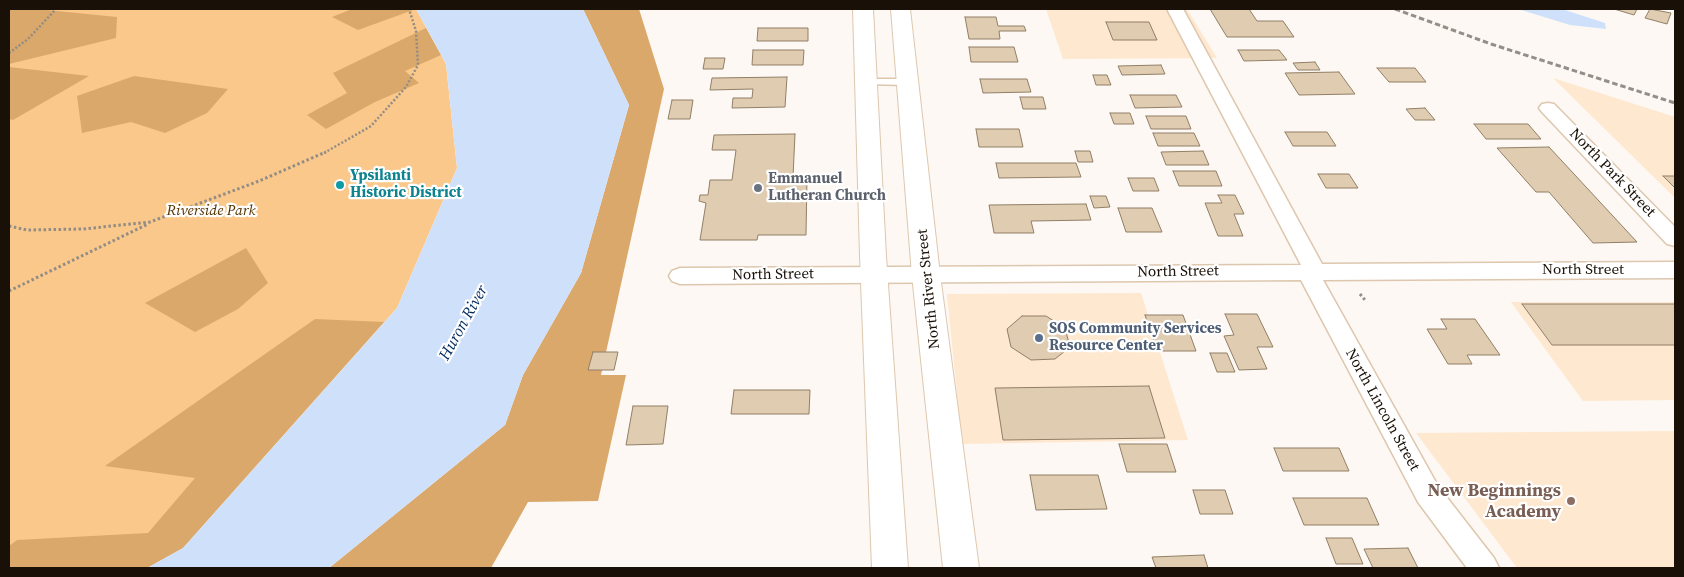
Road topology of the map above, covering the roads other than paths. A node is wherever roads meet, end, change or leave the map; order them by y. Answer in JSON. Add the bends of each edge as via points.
{"nodes":[{"id":1,"x":863,"y":9,"type":"edge"},
{"id":2,"x":900,"y":9,"type":"edge"},
{"id":3,"x":1174,"y":9,"type":"edge"},
{"id":4,"x":867,"y":82,"type":"junction"},
{"id":5,"x":907,"y":82,"type":"junction"},
{"id":6,"x":1548,"y":108,"type":"dead end"},
{"id":7,"x":1675,"y":239,"type":"edge"},
{"id":8,"x":1675,"y":270,"type":"edge"},
{"id":9,"x":1311,"y":271,"type":"junction"},
{"id":10,"x":875,"y":274,"type":"junction"},
{"id":11,"x":926,"y":275,"type":"junction"},
{"id":12,"x":680,"y":276,"type":"dead end"},
{"id":13,"x":890,"y":568,"type":"edge"},
{"id":14,"x":961,"y":568,"type":"edge"},
{"id":15,"x":1484,"y":568,"type":"edge"}],
"edges":[{"from":1,"to":4,"type":"street"},
{"from":2,"to":5,"type":"street","name":"North River Street"},
{"from":3,"to":9,"type":"street","name":"North Lincoln Street"},
{"from":4,"to":5,"type":"lane"},
{"from":4,"to":10,"type":"street"},
{"from":5,"to":11,"type":"street","name":"North River Street"},
{"from":6,"to":7,"type":"street","name":"North Park Street"},
{"from":8,"to":9,"type":"street","name":"North Street"},
{"from":9,"to":11,"type":"street","name":"North Street"},
{"from":9,"to":15,"type":"street","name":"North Lincoln Street","via":[[1428,494]]},
{"from":10,"to":11,"type":"street","name":"North Street"},
{"from":10,"to":12,"type":"street","name":"North Street"},
{"from":10,"to":13,"type":"street"},
{"from":11,"to":14,"type":"street","name":"North River Street"}]}
